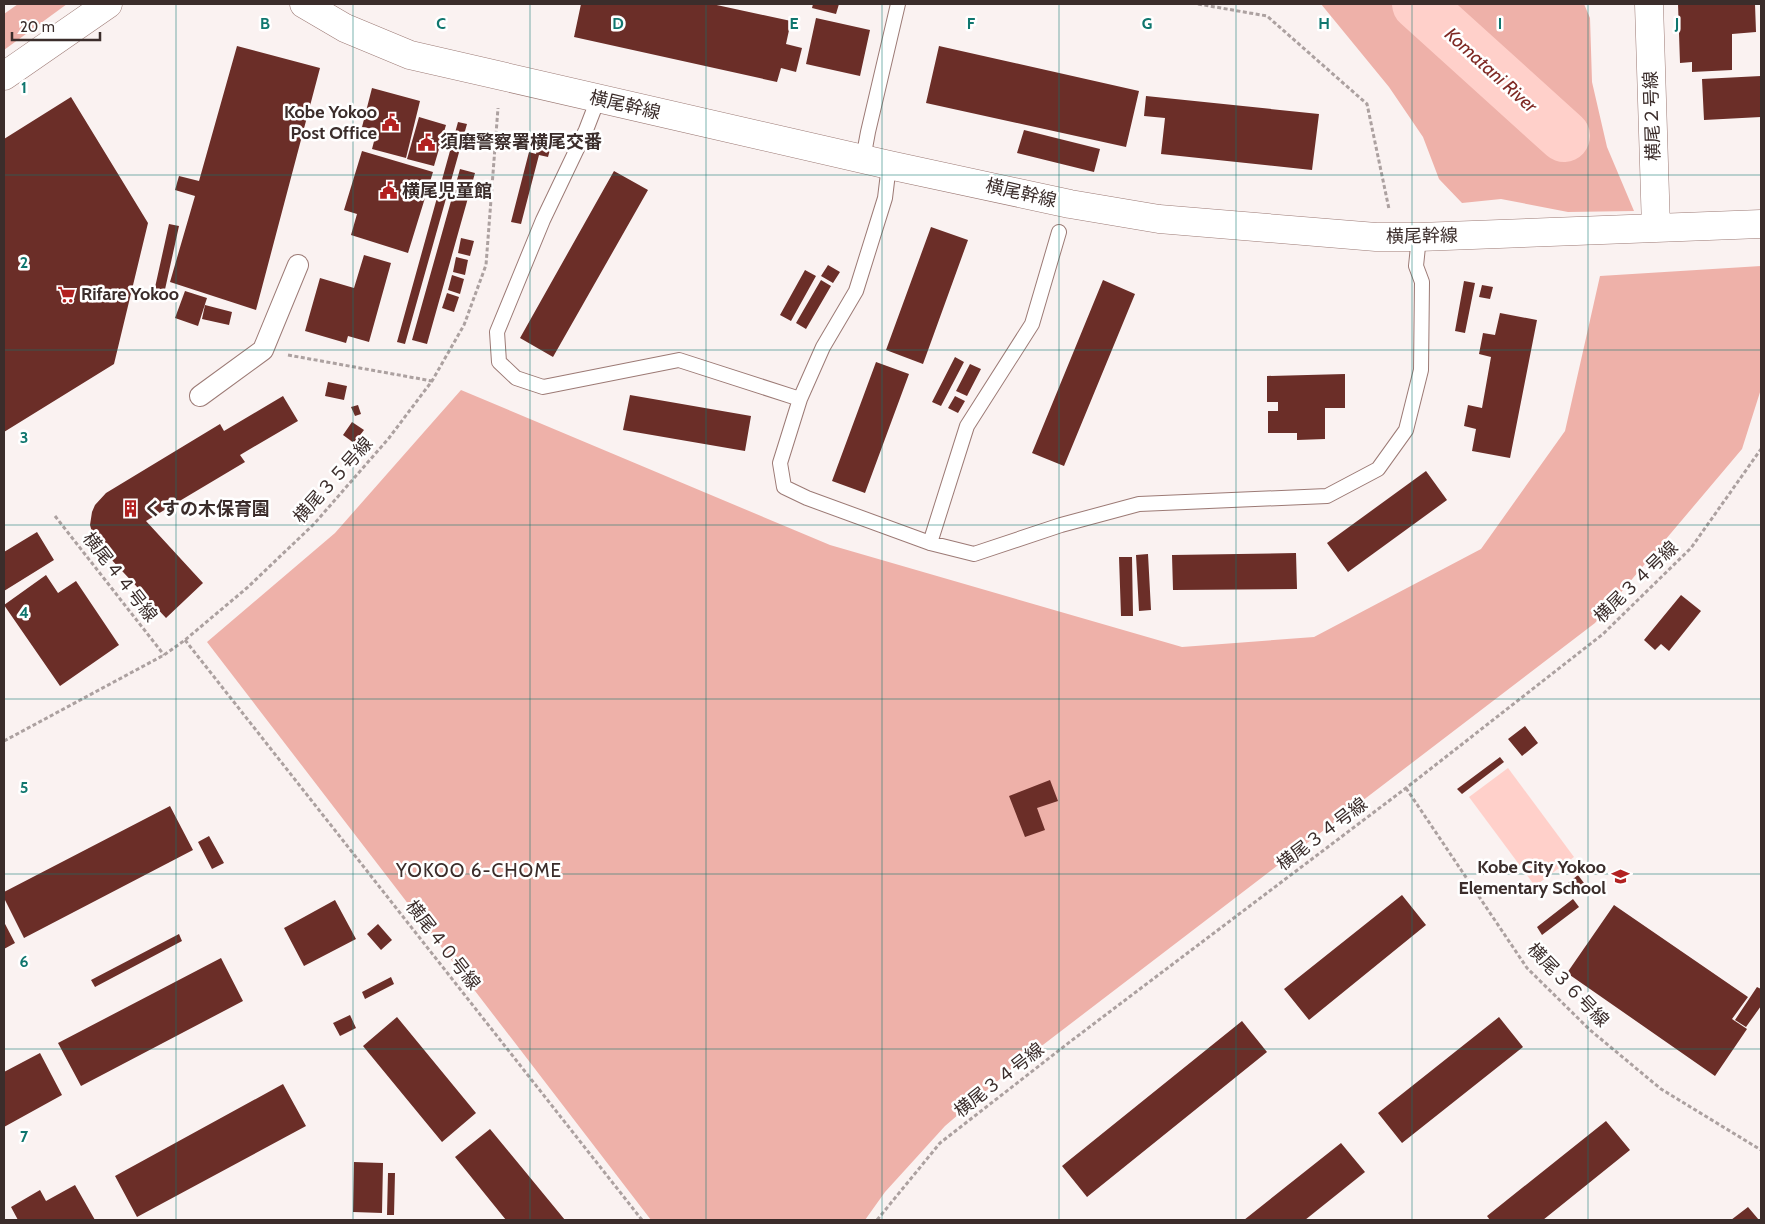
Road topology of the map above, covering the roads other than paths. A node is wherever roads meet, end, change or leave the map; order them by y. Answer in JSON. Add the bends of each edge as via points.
{"nodes":[{"id":1,"x":108,"y":4,"type":"edge"},
{"id":2,"x":304,"y":4,"type":"edge"},
{"id":3,"x":898,"y":4,"type":"edge"},
{"id":4,"x":1649,"y":4,"type":"edge"},
{"id":5,"x":4,"y":76,"type":"edge"},
{"id":6,"x":598,"y":99,"type":"junction"},
{"id":7,"x":876,"y":162,"type":"junction"},
{"id":8,"x":1761,"y":224,"type":"edge"},
{"id":9,"x":1656,"y":228,"type":"junction"},
{"id":10,"x":1059,"y":232,"type":"dead end"},
{"id":11,"x":1419,"y":237,"type":"junction"},
{"id":12,"x":298,"y":265,"type":"dead end"},
{"id":13,"x":200,"y":396,"type":"dead end"},
{"id":14,"x":800,"y":399,"type":"junction"},
{"id":15,"x":930,"y":543,"type":"junction"}],
"edges":[{"from":1,"to":5,"type":"street"},
{"from":2,"to":6,"type":"street","name":"横尾幹線","via":[[345,28],[410,55]]},
{"from":3,"to":7,"type":"lane","via":[[868,132]]},
{"from":4,"to":9,"type":"street","name":"横尾２号線"},
{"from":6,"to":7,"type":"street","name":"横尾幹線"},
{"from":6,"to":14,"type":"lane","via":[[497,332],[499,362],[516,378],[543,387],[679,360]]},
{"from":7,"to":11,"type":"street","name":"横尾幹線","via":[[1070,204],[1159,219],[1376,237]]},
{"from":7,"to":14,"type":"lane","via":[[885,198],[856,291],[823,347]]},
{"from":8,"to":9,"type":"street","name":"横尾幹線"},
{"from":9,"to":11,"type":"street","name":"横尾幹線"},
{"from":10,"to":15,"type":"lane","via":[[1032,324],[967,426]]},
{"from":11,"to":15,"type":"lane","via":[[1416,266],[1422,282],[1421,370],[1406,430],[1378,469],[1327,496],[1139,504],[1061,525],[974,554]]},
{"from":12,"to":13,"type":"street","via":[[263,350]]},
{"from":14,"to":15,"type":"lane","via":[[780,462],[784,487]]}]}
